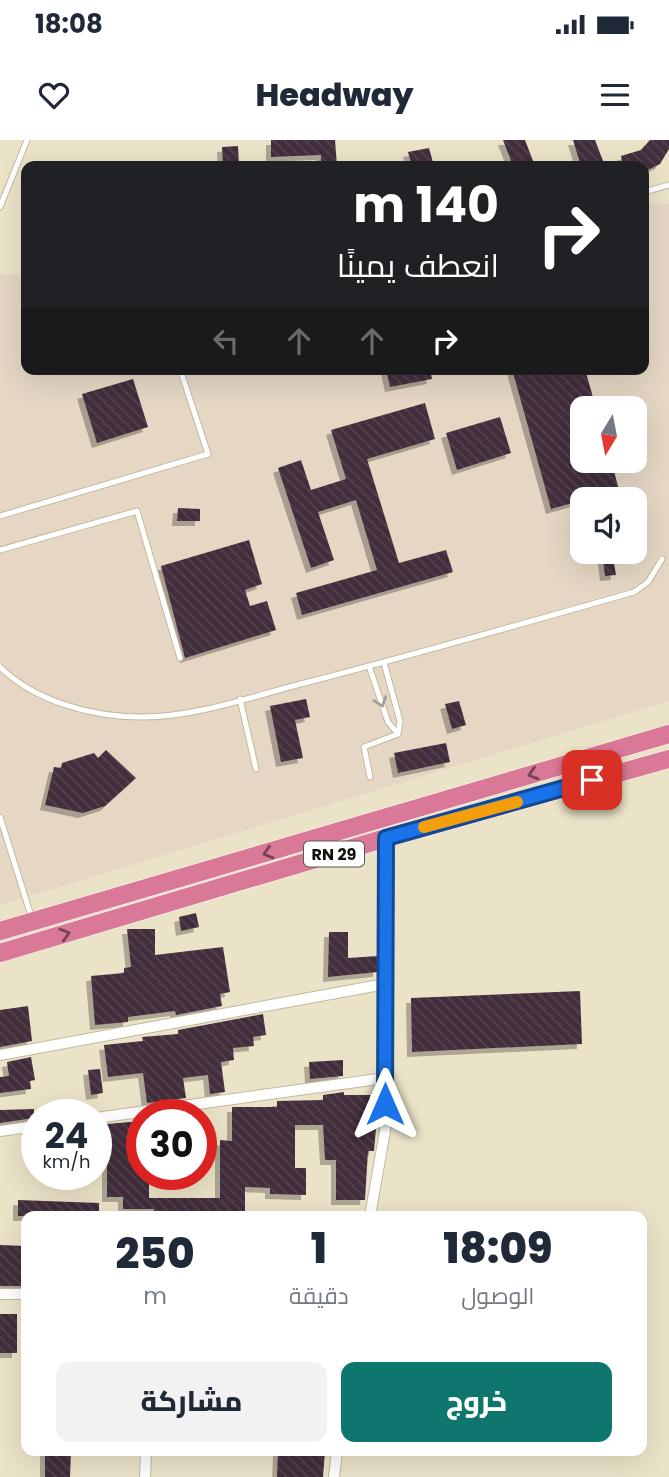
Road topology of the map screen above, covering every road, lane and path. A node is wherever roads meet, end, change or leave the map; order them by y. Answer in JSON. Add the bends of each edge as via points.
{"nodes":[{"id":1,"x":27,"y":140,"type":"edge"},
{"id":2,"x":669,"y":185,"type":"edge"},
{"id":3,"x":649,"y":191,"type":"edge"},
{"id":4,"x":0,"y":207,"type":"edge"},
{"id":5,"x":182,"y":375,"type":"edge"},
{"id":6,"x":0,"y":516,"type":"edge"},
{"id":7,"x":0,"y":550,"type":"edge"},
{"id":8,"x":662,"y":559,"type":"dead end"},
{"id":9,"x":180,"y":659,"type":"dead end"},
{"id":10,"x":384,"y":663,"type":"junction"},
{"id":11,"x":369,"y":666,"type":"junction"},
{"id":12,"x":0,"y":667,"type":"edge"},
{"id":13,"x":240,"y":699,"type":"junction"},
{"id":14,"x":398,"y":734,"type":"junction"},
{"id":15,"x":669,"y":734,"type":"edge"},
{"id":16,"x":669,"y":759,"type":"edge"},
{"id":17,"x":256,"y":769,"type":"dead end"},
{"id":18,"x":370,"y":778,"type":"dead end"},
{"id":19,"x":0,"y":817,"type":"edge"},
{"id":20,"x":386,"y":838,"type":"junction"},
{"id":21,"x":33,"y":922,"type":"junction"},
{"id":22,"x":0,"y":931,"type":"edge"},
{"id":23,"x":0,"y":953,"type":"edge"},
{"id":24,"x":385,"y":984,"type":"junction"},
{"id":25,"x":0,"y":1055,"type":"edge"},
{"id":26,"x":385,"y":1078,"type":"junction"},
{"id":27,"x":112,"y":1116,"type":"edge"},
{"id":28,"x":21,"y":1128,"type":"edge"},
{"id":29,"x":0,"y":1131,"type":"edge"},
{"id":30,"x":371,"y":1211,"type":"edge"},
{"id":31,"x":0,"y":1294,"type":"edge"},
{"id":32,"x":21,"y":1294,"type":"edge"},
{"id":33,"x":146,"y":1456,"type":"edge"},
{"id":34,"x":336,"y":1456,"type":"edge"},
{"id":35,"x":145,"y":1477,"type":"edge"},
{"id":36,"x":334,"y":1477,"type":"edge"}],
"edges":[{"from":1,"to":4,"type":"lane"},
{"from":2,"to":3,"type":"lane"},
{"from":5,"to":6,"type":"lane","via":[[208,454]]},
{"from":7,"to":9,"type":"lane","via":[[137,511]]},
{"from":8,"to":10,"type":"lane","via":[[648,582],[634,592]]},
{"from":10,"to":11,"type":"lane"},
{"from":10,"to":14,"type":"lane","via":[[400,721]]},
{"from":11,"to":13,"type":"lane"},
{"from":11,"to":14,"type":"lane","one_way":true,"via":[[388,722]]},
{"from":12,"to":13,"type":"lane","via":[[64,705],[107,714],[143,717]]},
{"from":13,"to":17,"type":"lane"},
{"from":14,"to":18,"type":"lane","via":[[363,747]]},
{"from":15,"to":21,"type":"highway","one_way":true},
{"from":16,"to":20,"type":"highway","number":"RN 29"},
{"from":19,"to":21,"type":"lane"},
{"from":23,"to":20,"type":"highway","number":"RN 29","one_way":true},
{"from":20,"to":24,"type":"street"},
{"from":21,"to":22,"type":"highway"},
{"from":24,"to":25,"type":"street"},
{"from":24,"to":26,"type":"street"},
{"from":26,"to":27,"type":"street"},
{"from":26,"to":30,"type":"street","via":[[385,1131]]},
{"from":28,"to":29,"type":"street"},
{"from":31,"to":32,"type":"street"},
{"from":33,"to":35,"type":"street"},
{"from":34,"to":36,"type":"street"}]}
